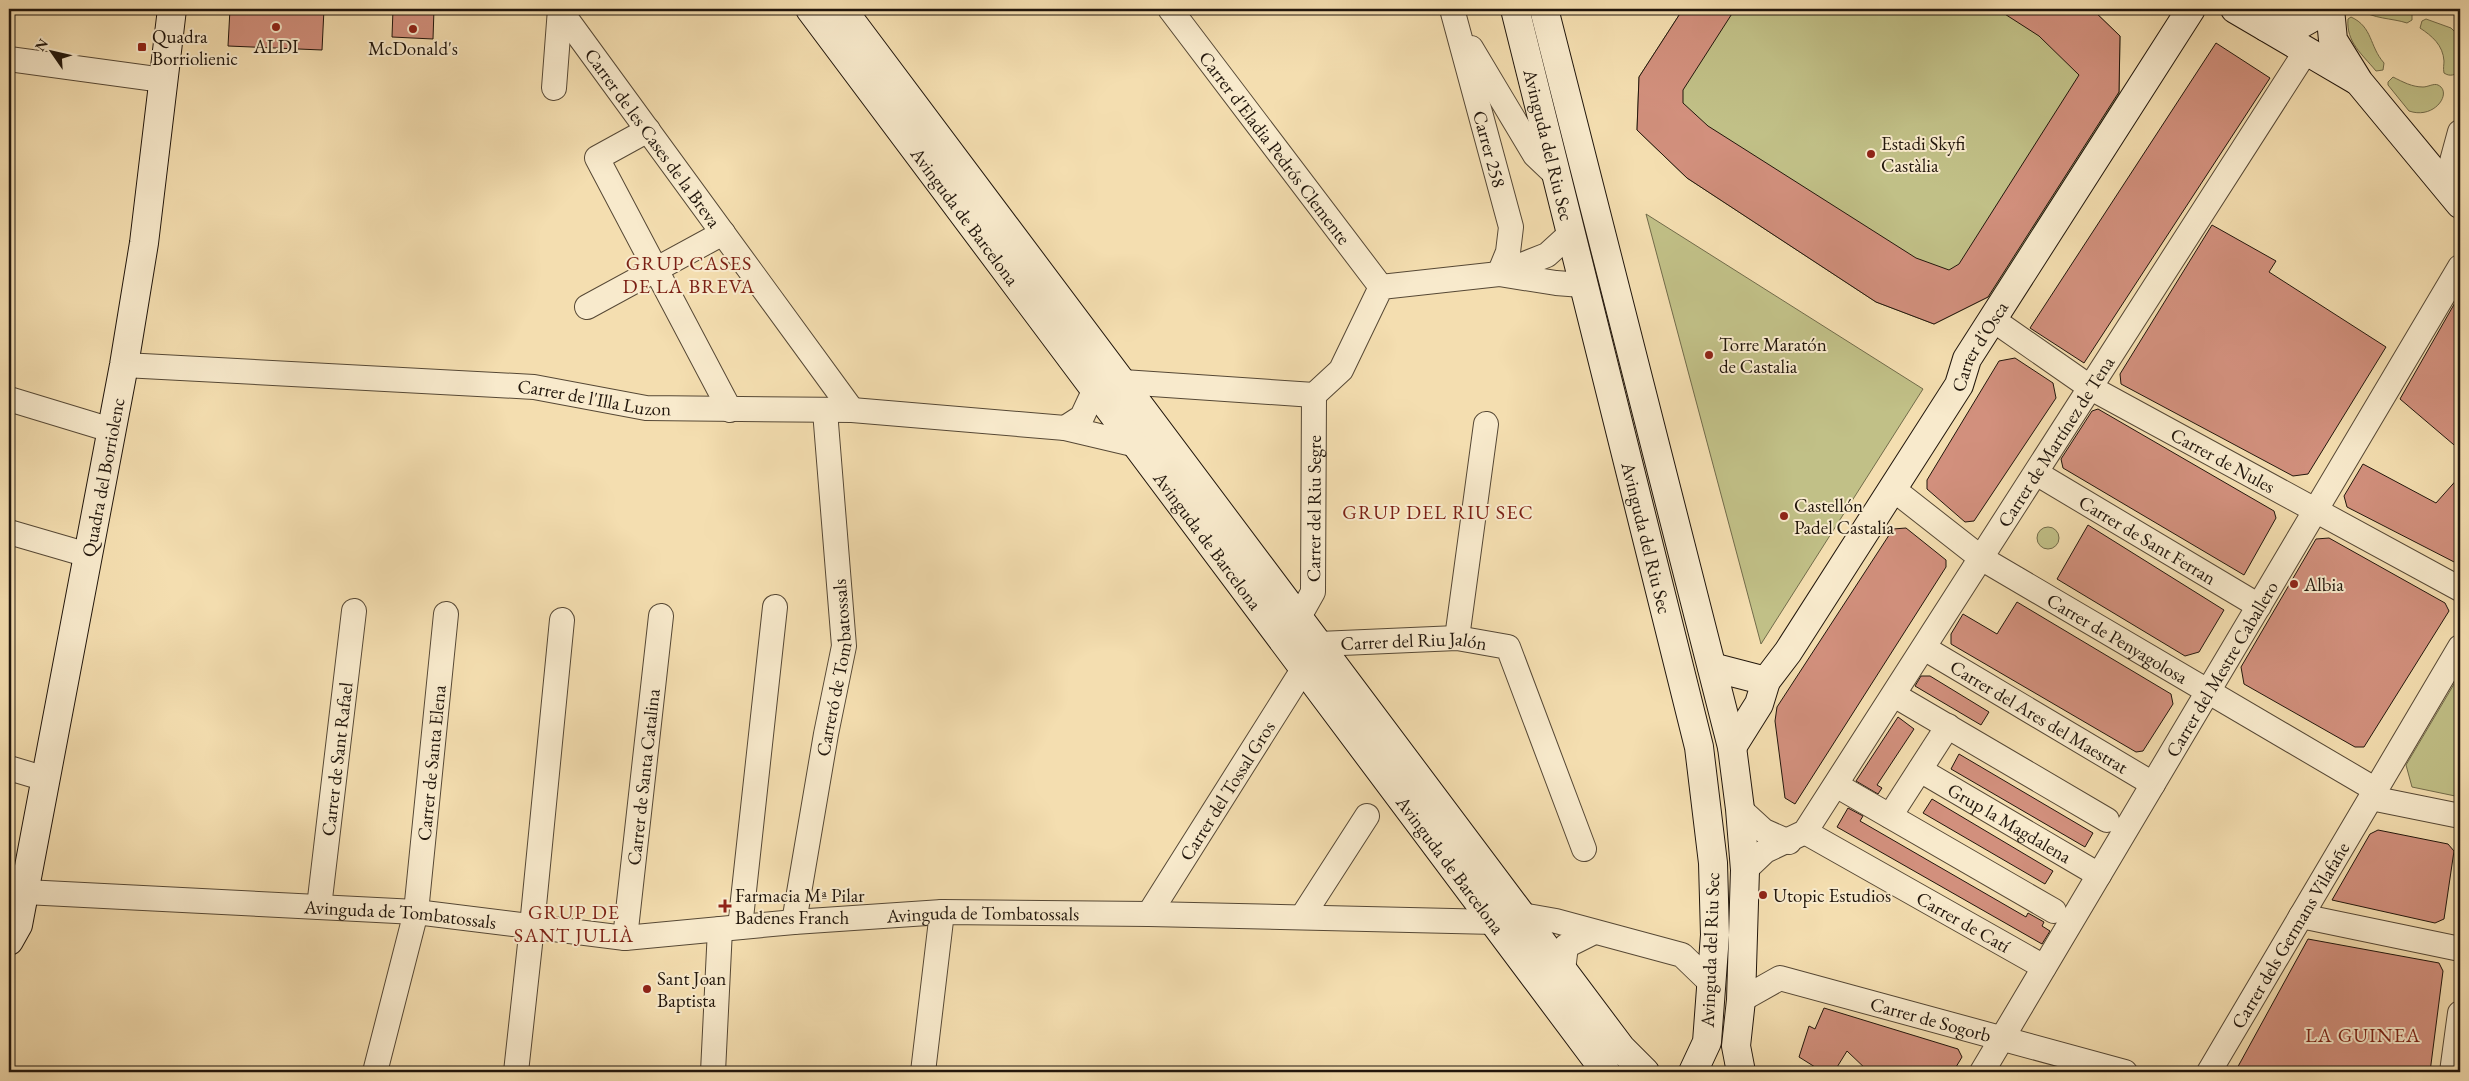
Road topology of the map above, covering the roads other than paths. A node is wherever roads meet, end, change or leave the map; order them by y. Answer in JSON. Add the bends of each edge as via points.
{"nodes":[{"id":1,"x":172,"y":9,"type":"edge"},
{"id":2,"x":560,"y":9,"type":"edge"},
{"id":3,"x":810,"y":9,"type":"edge"},
{"id":4,"x":842,"y":9,"type":"edge"},
{"id":5,"x":1170,"y":9,"type":"edge"},
{"id":6,"x":1515,"y":9,"type":"edge"},
{"id":7,"x":1544,"y":9,"type":"edge"},
{"id":8,"x":2191,"y":9,"type":"edge"},
{"id":9,"x":2235,"y":9,"type":"edge"},
{"id":10,"x":2329,"y":9,"type":"edge"},
{"id":11,"x":1454,"y":16,"type":"edge"},
{"id":12,"x":2266,"y":27,"type":"junction"},
{"id":13,"x":2306,"y":51,"type":"junction"},
{"id":14,"x":9,"y":59,"type":"edge"},
{"id":15,"x":163,"y":80,"type":"junction"},
{"id":16,"x":2359,"y":82,"type":"junction"},
{"id":17,"x":554,"y":88,"type":"dead end"},
{"id":18,"x":648,"y":130,"type":"junction"},
{"id":19,"x":2460,"y":132,"type":"edge"},
{"id":20,"x":1555,"y":174,"type":"junction"},
{"id":21,"x":2453,"y":196,"type":"edge"},
{"id":22,"x":723,"y":233,"type":"junction"},
{"id":23,"x":1570,"y":234,"type":"junction"},
{"id":24,"x":2460,"y":267,"type":"edge"},
{"id":25,"x":656,"y":271,"type":"junction"},
{"id":26,"x":1498,"y":274,"type":"junction"},
{"id":27,"x":1582,"y":285,"type":"junction"},
{"id":28,"x":1381,"y":287,"type":"junction"},
{"id":29,"x":587,"y":308,"type":"dead end"},
{"id":30,"x":1992,"y":319,"type":"junction"},
{"id":31,"x":124,"y":365,"type":"junction"},
{"id":32,"x":1123,"y":382,"type":"junction"},
{"id":33,"x":2091,"y":388,"type":"junction"},
{"id":34,"x":1095,"y":389,"type":"junction"},
{"id":35,"x":1314,"y":395,"type":"junction"},
{"id":36,"x":9,"y":399,"type":"edge"},
{"id":37,"x":730,"y":410,"type":"junction"},
{"id":38,"x":852,"y":410,"type":"junction"},
{"id":39,"x":825,"y":411,"type":"junction"},
{"id":40,"x":1486,"y":424,"type":"dead end"},
{"id":41,"x":1065,"y":428,"type":"junction"},
{"id":42,"x":111,"y":430,"type":"junction"},
{"id":43,"x":1137,"y":445,"type":"junction"},
{"id":44,"x":2036,"y":473,"type":"junction"},
{"id":45,"x":1893,"y":489,"type":"junction"},
{"id":46,"x":2316,"y":511,"type":"junction"},
{"id":47,"x":9,"y":532,"type":"edge"},
{"id":48,"x":88,"y":555,"type":"junction"},
{"id":49,"x":1981,"y":558,"type":"junction"},
{"id":50,"x":2460,"y":590,"type":"edge"},
{"id":51,"x":2259,"y":606,"type":"junction"},
{"id":52,"x":774,"y":607,"type":"dead end"},
{"id":53,"x":354,"y":611,"type":"dead end"},
{"id":54,"x":446,"y":614,"type":"dead end"},
{"id":55,"x":661,"y":616,"type":"dead end"},
{"id":56,"x":1298,"y":618,"type":"junction"},
{"id":57,"x":562,"y":620,"type":"dead end"},
{"id":58,"x":1457,"y":638,"type":"junction"},
{"id":59,"x":1318,"y":644,"type":"junction"},
{"id":60,"x":2460,"y":647,"type":"edge"},
{"id":61,"x":1924,"y":648,"type":"junction"},
{"id":62,"x":1712,"y":667,"type":"junction"},
{"id":63,"x":1304,"y":668,"type":"junction"},
{"id":64,"x":1766,"y":681,"type":"junction"},
{"id":65,"x":2208,"y":692,"type":"junction"},
{"id":66,"x":1894,"y":695,"type":"junction"},
{"id":67,"x":1948,"y":726,"type":"junction"},
{"id":68,"x":1732,"y":747,"type":"junction"},
{"id":69,"x":9,"y":768,"type":"edge"},
{"id":70,"x":1920,"y":770,"type":"junction"},
{"id":71,"x":46,"y":779,"type":"junction"},
{"id":72,"x":2153,"y":784,"type":"junction"},
{"id":73,"x":1836,"y":785,"type":"junction"},
{"id":74,"x":2374,"y":794,"type":"junction"},
{"id":75,"x":1740,"y":809,"type":"junction"},
{"id":76,"x":1367,"y":816,"type":"dead end"},
{"id":77,"x":1890,"y":816,"type":"junction"},
{"id":78,"x":2460,"y":816,"type":"edge"},
{"id":79,"x":2108,"y":820,"type":"dead end"},
{"id":80,"x":1797,"y":837,"type":"junction"},
{"id":81,"x":1584,"y":849,"type":"dead end"},
{"id":82,"x":1745,"y":870,"type":"junction"},
{"id":83,"x":2099,"y":875,"type":"junction"},
{"id":84,"x":25,"y":892,"type":"junction"},
{"id":85,"x":319,"y":908,"type":"junction"},
{"id":86,"x":416,"y":912,"type":"junction"},
{"id":87,"x":942,"y":912,"type":"junction"},
{"id":88,"x":2054,"y":912,"type":"dead end"},
{"id":89,"x":1149,"y":914,"type":"junction"},
{"id":90,"x":1522,"y":915,"type":"junction"},
{"id":91,"x":2301,"y":916,"type":"junction"},
{"id":92,"x":1302,"y":917,"type":"junction"},
{"id":93,"x":1556,"y":921,"type":"junction"},
{"id":94,"x":794,"y":922,"type":"junction"},
{"id":95,"x":1495,"y":922,"type":"junction"},
{"id":96,"x":532,"y":926,"type":"junction"},
{"id":97,"x":730,"y":928,"type":"junction"},
{"id":98,"x":1594,"y":932,"type":"junction"},
{"id":99,"x":1715,"y":935,"type":"junction"},
{"id":100,"x":625,"y":938,"type":"junction"},
{"id":101,"x":9,"y":941,"type":"edge"},
{"id":102,"x":2460,"y":949,"type":"edge"},
{"id":103,"x":1682,"y":955,"type":"junction"},
{"id":104,"x":1565,"y":958,"type":"junction"},
{"id":105,"x":2044,"y":968,"type":"junction"},
{"id":106,"x":1712,"y":984,"type":"junction"},
{"id":107,"x":1741,"y":1000,"type":"junction"},
{"id":108,"x":2460,"y":1013,"type":"edge"},
{"id":109,"x":2002,"y":1038,"type":"junction"},
{"id":110,"x":375,"y":1072,"type":"edge"},
{"id":111,"x":516,"y":1072,"type":"edge"},
{"id":112,"x":713,"y":1072,"type":"edge"},
{"id":113,"x":923,"y":1072,"type":"edge"},
{"id":114,"x":1606,"y":1072,"type":"edge"},
{"id":115,"x":1645,"y":1072,"type":"edge"},
{"id":116,"x":1693,"y":1072,"type":"edge"},
{"id":117,"x":1741,"y":1072,"type":"edge"},
{"id":118,"x":1982,"y":1072,"type":"edge"},
{"id":119,"x":2125,"y":1072,"type":"edge"},
{"id":120,"x":2209,"y":1072,"type":"edge"},
{"id":121,"x":2452,"y":1072,"type":"edge"}],
"edges":[{"from":1,"to":15,"type":"street","name":"Quadra del Borriolenc"},
{"from":2,"to":17,"type":"street","name":"Carrer de les Cases de la Breva"},
{"from":2,"to":18,"type":"street","name":"Carrer de les Cases de la Breva"},
{"from":3,"to":34,"type":"street","name":"Avinguda de Barcelona"},
{"from":4,"to":32,"type":"street","name":"Avinguda de Barcelona"},
{"from":5,"to":28,"type":"street","name":"Carrer d'Eladia Pedrós Clemente"},
{"from":6,"to":20,"type":"street","name":"Avinguda del Riu Sec"},
{"from":7,"to":62,"type":"street","name":"Avinguda del Riu Sec"},
{"from":8,"to":30,"type":"street","name":"Carrer d'Osca"},
{"from":9,"to":12,"type":"street"},
{"from":10,"to":12,"type":"street","via":[[2299,25]]},
{"from":10,"to":16,"type":"street","via":[[2333,40]]},
{"from":11,"to":20,"type":"street","name":"Carrer 258","via":[[1535,155]]},
{"from":11,"to":26,"type":"street","name":"Carrer 258","via":[[1511,227],[1508,252]]},
{"from":12,"to":13,"type":"street"},
{"from":13,"to":16,"type":"street"},
{"from":13,"to":33,"type":"street","name":"Carrer de Martínez de Tena"},
{"from":14,"to":15,"type":"street"},
{"from":15,"to":31,"type":"street","name":"Quadra del Borriolenc","via":[[144,243]]},
{"from":16,"to":21,"type":"street"},
{"from":18,"to":22,"type":"street","name":"Carrer de les Cases de la Breva"},
{"from":18,"to":25,"type":"street","via":[[597,158]]},
{"from":19,"to":21,"type":"street"},
{"from":20,"to":23,"type":"street","name":"Avinguda del Riu Sec"},
{"from":22,"to":25,"type":"street"},
{"from":22,"to":38,"type":"street","name":"Carrer de les Cases de la Breva"},
{"from":23,"to":26,"type":"street","via":[[1548,255]]},
{"from":23,"to":27,"type":"street","name":"Avinguda del Riu Sec"},
{"from":24,"to":46,"type":"street","name":"Carrer del Mestre Caballero"},
{"from":25,"to":29,"type":"street"},
{"from":25,"to":37,"type":"street"},
{"from":26,"to":27,"type":"street"},
{"from":26,"to":28,"type":"street"},
{"from":27,"to":99,"type":"street","name":"Avinguda del Riu Sec","via":[[1699,747],[1713,863]]},
{"from":28,"to":35,"type":"street","via":[[1341,370]]},
{"from":30,"to":33,"type":"street","name":"Carrer de Nules"},
{"from":30,"to":45,"type":"street","name":"Carrer d'Osca","via":[[1967,358],[1959,386]]},
{"from":31,"to":37,"type":"street","name":"Carrer de l'Illa Luzon","via":[[534,387],[646,408]]},
{"from":31,"to":42,"type":"street","name":"Quadra del Borriolenc"},
{"from":32,"to":35,"type":"street"},
{"from":32,"to":56,"type":"street","name":"Avinguda de Barcelona"},
{"from":33,"to":44,"type":"street","name":"Carrer de Martínez de Tena"},
{"from":33,"to":46,"type":"street","name":"Carrer de Nules"},
{"from":34,"to":41,"type":"street","via":[[1082,417]]},
{"from":34,"to":43,"type":"street","name":"Avinguda de Barcelona"},
{"from":35,"to":56,"type":"street","name":"Carrer del Riu Segre","via":[[1314,592]]},
{"from":36,"to":42,"type":"street"},
{"from":37,"to":39,"type":"street","name":"Carrer de l'Illa Luzon"},
{"from":38,"to":39,"type":"street","name":"Carrer de l'Illa Luzon"},
{"from":38,"to":41,"type":"street","name":"Carrer de l'Illa Luzon"},
{"from":39,"to":94,"type":"street","name":"Carreró de Tombatossals","via":[[844,646]]},
{"from":40,"to":58,"type":"street"},
{"from":41,"to":43,"type":"street","name":"Carrer de l'Illa Luzon"},
{"from":42,"to":48,"type":"street","name":"Quadra del Borriolenc"},
{"from":43,"to":63,"type":"street","name":"Avinguda de Barcelona"},
{"from":44,"to":49,"type":"street","name":"Carrer de Martínez de Tena"},
{"from":44,"to":51,"type":"street","name":"Carrer de Sant Ferran"},
{"from":45,"to":49,"type":"street","name":"Carrer de Penyagolosa"},
{"from":45,"to":64,"type":"street","name":"Carrer d'Osca"},
{"from":46,"to":50,"type":"street","name":"Carrer de Nules"},
{"from":46,"to":51,"type":"street","name":"Carrer del Mestre Caballero"},
{"from":47,"to":48,"type":"street"},
{"from":48,"to":71,"type":"street","name":"Quadra del Borriolenc"},
{"from":49,"to":61,"type":"street","name":"Carrer de Martínez de Tena"},
{"from":49,"to":65,"type":"street","name":"Carrer de Penyagolosa"},
{"from":51,"to":65,"type":"street","name":"Carrer del Mestre Caballero"},
{"from":52,"to":97,"type":"street"},
{"from":53,"to":85,"type":"street","name":"Carrer de Sant Rafael"},
{"from":54,"to":86,"type":"street","name":"Carrer de Santa Elena"},
{"from":55,"to":100,"type":"street","name":"Carrer de Santa Catalina"},
{"from":56,"to":59,"type":"street","name":"Avinguda de Barcelona"},
{"from":57,"to":96,"type":"street"},
{"from":58,"to":59,"type":"street","name":"Carrer del Riu Jalón"},
{"from":58,"to":81,"type":"street","name":"Carrer del Riu Jalón","via":[[1508,647]]},
{"from":59,"to":90,"type":"street","name":"Avinguda de Barcelona"},
{"from":60,"to":74,"type":"street","name":"Carrer dels Germans Vilafañe"},
{"from":61,"to":66,"type":"street","name":"Carrer de Martínez de Tena"},
{"from":61,"to":72,"type":"street","name":"Carrer del Ares del Maestrat"},
{"from":62,"to":64,"type":"street"},
{"from":62,"to":68,"type":"street","name":"Avinguda del Riu Sec"},
{"from":63,"to":89,"type":"street","name":"Carrer del Tossal Gros"},
{"from":63,"to":95,"type":"street","name":"Avinguda de Barcelona"},
{"from":64,"to":68,"type":"street","name":"Carrer d'Osca","via":[[1759,704]]},
{"from":65,"to":72,"type":"street","name":"Carrer del Mestre Caballero"},
{"from":65,"to":74,"type":"street","name":"Carrer de Penyagolosa"},
{"from":66,"to":67,"type":"street"},
{"from":66,"to":73,"type":"street","name":"Carrer de Martínez de Tena"},
{"from":67,"to":70,"type":"street"},
{"from":67,"to":79,"type":"street"},
{"from":68,"to":75,"type":"street","name":"Avinguda del Riu Sec"},
{"from":69,"to":71,"type":"street"},
{"from":70,"to":77,"type":"street"},
{"from":70,"to":83,"type":"street","name":"Grup la Magdalena"},
{"from":71,"to":84,"type":"street","name":"Quadra del Borriolenc"},
{"from":72,"to":83,"type":"street","name":"Carrer del Mestre Caballero"},
{"from":73,"to":77,"type":"street"},
{"from":73,"to":80,"type":"street","name":"Carrer de Martínez de Tena"},
{"from":74,"to":78,"type":"street"},
{"from":74,"to":91,"type":"street","name":"Carrer dels Germans Vilafañe"},
{"from":75,"to":80,"type":"street","via":[[1764,831]]},
{"from":75,"to":82,"type":"street","name":"Avinguda del Riu Sec"},
{"from":76,"to":92,"type":"street"},
{"from":77,"to":88,"type":"street"},
{"from":80,"to":82,"type":"street","name":"Avinguda del Riu Sec","via":[[1765,851]]},
{"from":80,"to":105,"type":"street","name":"Carrer de Catí"},
{"from":82,"to":107,"type":"street","name":"Avinguda del Riu Sec"},
{"from":83,"to":105,"type":"street","name":"Carrer del Mestre Caballero"},
{"from":84,"to":85,"type":"street","name":"Avinguda de Tombatossals"},
{"from":84,"to":101,"type":"street","name":"Quadra del Borriolenc","via":[[18,925]]},
{"from":85,"to":86,"type":"street","name":"Avinguda de Tombatossals"},
{"from":86,"to":96,"type":"street","name":"Avinguda de Tombatossals"},
{"from":86,"to":110,"type":"street","name":"Carrer de Santa Elena"},
{"from":87,"to":89,"type":"street","name":"Avinguda de Tombatossals"},
{"from":87,"to":94,"type":"street","name":"Avinguda de Tombatossals"},
{"from":87,"to":113,"type":"street"},
{"from":89,"to":92,"type":"street","name":"Avinguda de Tombatossals"},
{"from":90,"to":93,"type":"street"},
{"from":90,"to":95,"type":"street"},
{"from":90,"to":104,"type":"street","name":"Avinguda de Barcelona"},
{"from":91,"to":102,"type":"street"},
{"from":91,"to":120,"type":"street","name":"Carrer dels Germans Vilafañe"},
{"from":92,"to":95,"type":"street","name":"Avinguda de Tombatossals"},
{"from":93,"to":98,"type":"street"},
{"from":93,"to":104,"type":"street","name":"Avinguda de Barcelona"},
{"from":94,"to":97,"type":"street","name":"Avinguda de Tombatossals"},
{"from":95,"to":114,"type":"street","name":"Avinguda de Barcelona"},
{"from":96,"to":100,"type":"street","name":"Avinguda de Tombatossals"},
{"from":96,"to":111,"type":"street"},
{"from":97,"to":100,"type":"street","name":"Avinguda de Tombatossals"},
{"from":97,"to":112,"type":"street"},
{"from":98,"to":103,"type":"street"},
{"from":98,"to":104,"type":"street"},
{"from":99,"to":103,"type":"street"},
{"from":99,"to":106,"type":"street","name":"Avinguda del Riu Sec"},
{"from":103,"to":106,"type":"street"},
{"from":104,"to":115,"type":"street","name":"Avinguda de Barcelona","via":[[1621,1048]]},
{"from":105,"to":109,"type":"street","name":"Carrer del Mestre Caballero"},
{"from":106,"to":116,"type":"street","name":"Avinguda del Riu Sec","via":[[1707,1042]]},
{"from":107,"to":109,"type":"street","name":"Carrer de Sogorb","via":[[1780,978]]},
{"from":107,"to":117,"type":"street","name":"Avinguda del Riu Sec","via":[[1736,1046]]},
{"from":108,"to":121,"type":"street"},
{"from":109,"to":118,"type":"street","name":"Carrer del Mestre Caballero"},
{"from":109,"to":119,"type":"street","name":"Carrer de Sogorb"}]}
